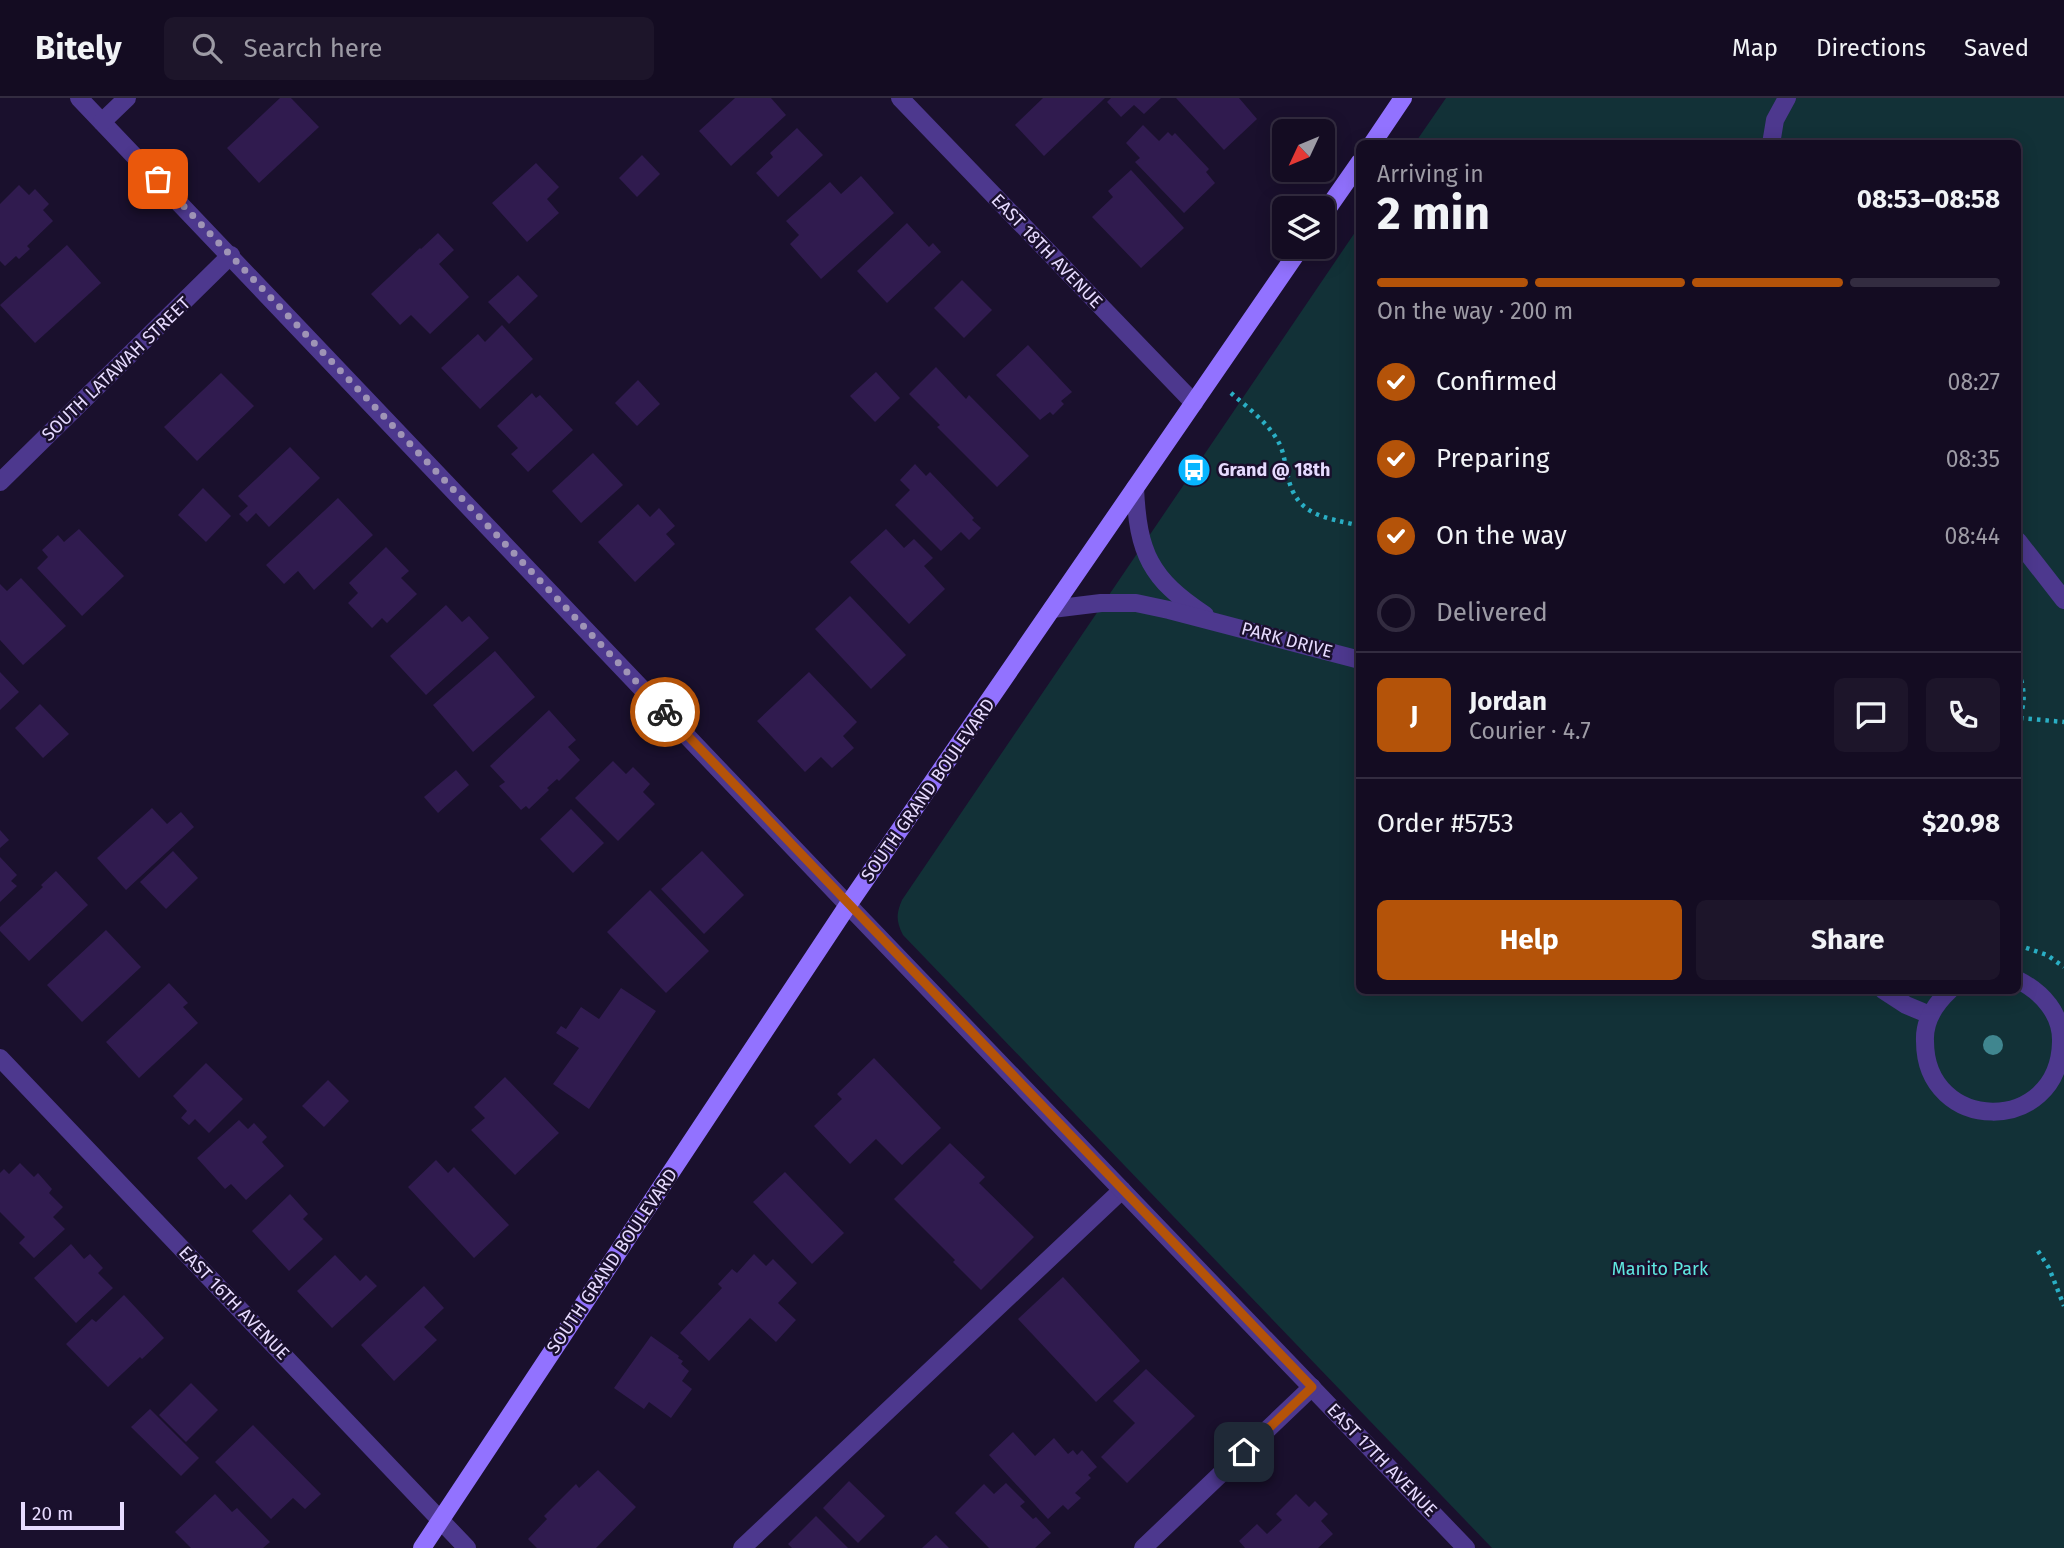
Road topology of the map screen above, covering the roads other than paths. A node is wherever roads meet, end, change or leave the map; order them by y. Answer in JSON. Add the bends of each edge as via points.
{"nodes":[{"id":1,"x":79,"y":98,"type":"edge"},
{"id":2,"x":127,"y":98,"type":"edge"},
{"id":3,"x":900,"y":98,"type":"edge"},
{"id":4,"x":1404,"y":98,"type":"edge"},
{"id":5,"x":1787,"y":98,"type":"edge"},
{"id":6,"x":102,"y":122,"type":"junction"},
{"id":7,"x":1375,"y":140,"type":"edge"},
{"id":8,"x":1772,"y":140,"type":"edge"},
{"id":9,"x":1356,"y":168,"type":"edge"},
{"id":10,"x":1335,"y":198,"type":"edge"},
{"id":11,"x":231,"y":256,"type":"junction"},
{"id":12,"x":1293,"y":259,"type":"edge"},
{"id":13,"x":1194,"y":403,"type":"junction"},
{"id":14,"x":0,"y":482,"type":"edge"},
{"id":15,"x":1135,"y":488,"type":"junction"},
{"id":16,"x":2021,"y":545,"type":"edge"},
{"id":17,"x":2064,"y":600,"type":"edge"},
{"id":18,"x":1052,"y":609,"type":"junction"},
{"id":19,"x":1214,"y":621,"type":"junction"},
{"id":20,"x":1356,"y":659,"type":"edge"},
{"id":21,"x":848,"y":905,"type":"junction"},
{"id":22,"x":2021,"y":981,"type":"edge"},
{"id":23,"x":1889,"y":994,"type":"edge"},
{"id":24,"x":1946,"y":994,"type":"edge"},
{"id":25,"x":1930,"y":1015,"type":"junction"},
{"id":26,"x":2060,"y":1016,"type":"edge"},
{"id":27,"x":0,"y":1058,"type":"edge"},
{"id":28,"x":1122,"y":1190,"type":"junction"},
{"id":29,"x":1312,"y":1387,"type":"junction"},
{"id":30,"x":441,"y":1520,"type":"junction"},
{"id":31,"x":422,"y":1548,"type":"edge"},
{"id":32,"x":467,"y":1548,"type":"edge"},
{"id":33,"x":742,"y":1548,"type":"edge"},
{"id":34,"x":1143,"y":1548,"type":"edge"},
{"id":35,"x":1466,"y":1548,"type":"edge"}],
"edges":[{"from":1,"to":6,"type":"street","name":"EAST 17TH AVENUE"},
{"from":2,"to":6,"type":"street"},
{"from":3,"to":13,"type":"street","name":"EAST 18TH AVENUE"},
{"from":4,"to":7,"type":"main road"},
{"from":5,"to":8,"type":"street","via":[[1775,120]]},
{"from":6,"to":11,"type":"street","name":"EAST 17TH AVENUE"},
{"from":9,"to":10,"type":"main road"},
{"from":11,"to":14,"type":"street","name":"SOUTH LATAWAH STREET"},
{"from":11,"to":21,"type":"street","name":"EAST 17TH AVENUE"},
{"from":12,"to":13,"type":"main road","name":"SOUTH GRAND BOULEVARD"},
{"from":13,"to":15,"type":"main road","name":"SOUTH GRAND BOULEVARD"},
{"from":15,"to":18,"type":"main road","name":"SOUTH GRAND BOULEVARD"},
{"from":15,"to":19,"type":"street","name":"PARK DRIVE","via":[[1138,532],[1147,560],[1174,592]]},
{"from":16,"to":17,"type":"street"},
{"from":18,"to":19,"type":"street","name":"PARK DRIVE","via":[[1136,603]]},
{"from":18,"to":21,"type":"main road","name":"SOUTH GRAND BOULEVARD"},
{"from":19,"to":20,"type":"street","name":"PARK DRIVE"},
{"from":21,"to":28,"type":"street","name":"EAST 17TH AVENUE"},
{"from":21,"to":30,"type":"main road","name":"SOUTH GRAND BOULEVARD"},
{"from":22,"to":26,"type":"street"},
{"from":23,"to":25,"type":"street"},
{"from":24,"to":25,"type":"street"},
{"from":25,"to":26,"type":"street","via":[[1924,1034],[1925,1054],[1941,1090],[1956,1103],[1995,1113],[2031,1102],[2045,1090],[2061,1055]]},
{"from":27,"to":30,"type":"street","name":"EAST 16TH AVENUE"},
{"from":28,"to":29,"type":"street","name":"EAST 17TH AVENUE"},
{"from":28,"to":33,"type":"street"},
{"from":29,"to":34,"type":"street"},
{"from":29,"to":35,"type":"street","name":"EAST 17TH AVENUE"},
{"from":30,"to":31,"type":"main road","name":"SOUTH GRAND BOULEVARD"},
{"from":30,"to":32,"type":"street","name":"EAST 16TH AVENUE"}]}
